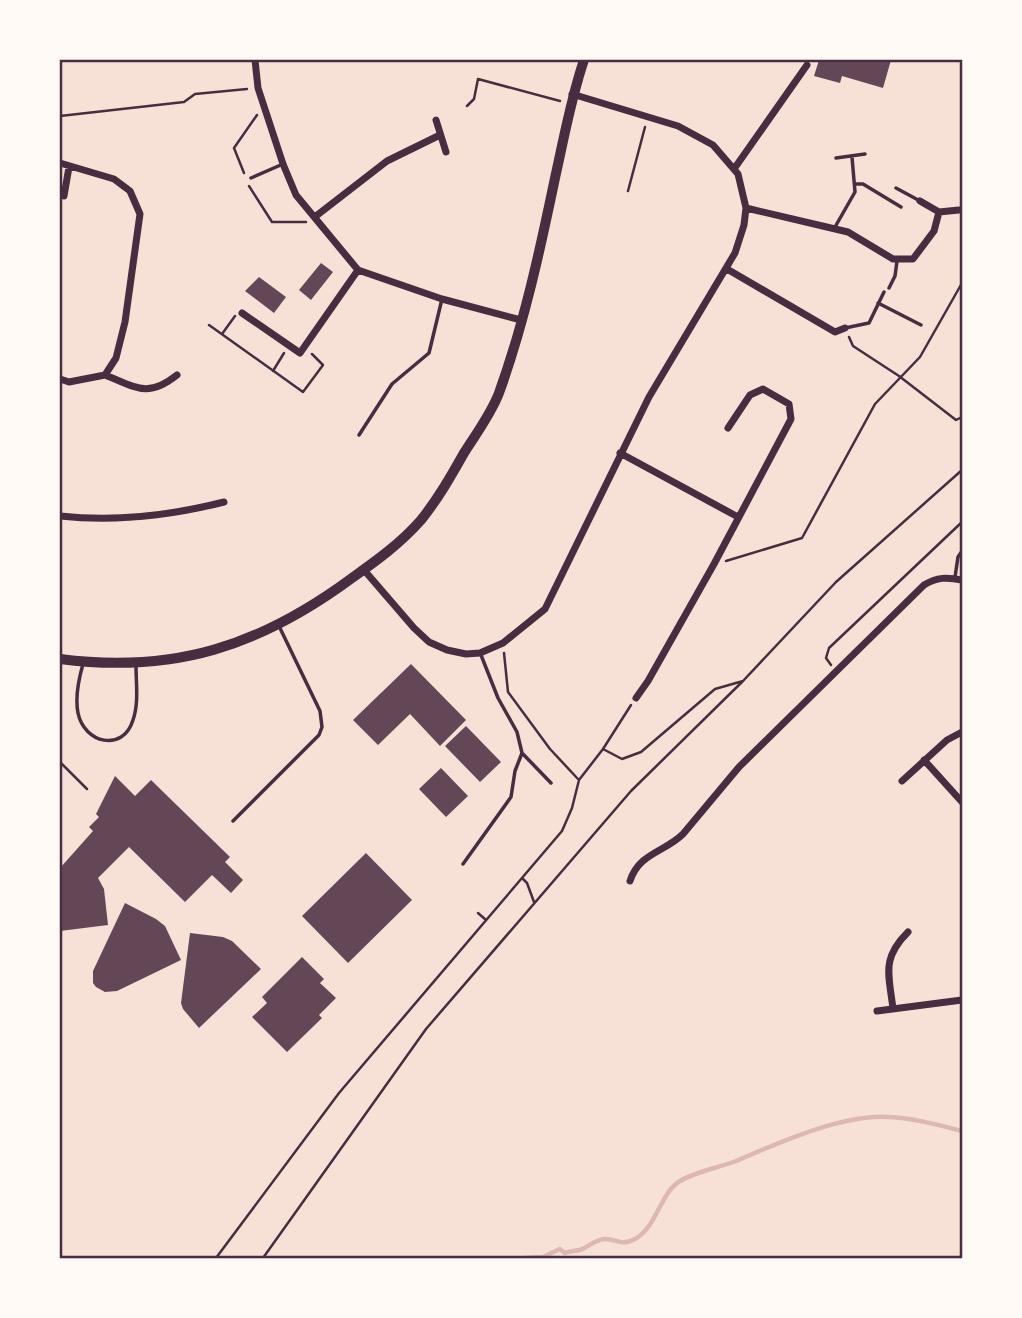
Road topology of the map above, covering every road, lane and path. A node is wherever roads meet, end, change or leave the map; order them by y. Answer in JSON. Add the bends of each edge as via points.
{"nodes":[{"id":1,"x":255,"y":60,"type":"edge"},
{"id":2,"x":584,"y":60,"type":"edge"},
{"id":3,"x":807,"y":65,"type":"dead end"},
{"id":4,"x":258,"y":88,"type":"junction"},
{"id":5,"x":571,"y":99,"type":"junction"},
{"id":6,"x":467,"y":106,"type":"dead end"},
{"id":7,"x":60,"y":116,"type":"edge"},
{"id":8,"x":648,"y":117,"type":"junction"},
{"id":9,"x":436,"y":120,"type":"dead end"},
{"id":10,"x":440,"y":135,"type":"junction"},
{"id":11,"x":446,"y":152,"type":"dead end"},
{"id":12,"x":865,"y":154,"type":"dead end"},
{"id":13,"x":852,"y":157,"type":"junction"},
{"id":14,"x":836,"y":158,"type":"dead end"},
{"id":15,"x":60,"y":163,"type":"edge"},
{"id":16,"x":283,"y":164,"type":"junction"},
{"id":17,"x":69,"y":167,"type":"junction"},
{"id":18,"x":734,"y":169,"type":"junction"},
{"id":19,"x":251,"y":178,"type":"dead end"},
{"id":20,"x":855,"y":184,"type":"junction"},
{"id":21,"x":896,"y":188,"type":"dead end"},
{"id":22,"x":628,"y":191,"type":"dead end"},
{"id":23,"x":64,"y":196,"type":"dead end"},
{"id":24,"x":920,"y":201,"type":"joint"},
{"id":25,"x":901,"y":207,"type":"dead end"},
{"id":26,"x":746,"y":208,"type":"junction"},
{"id":27,"x":959,"y":210,"type":"dead end"},
{"id":28,"x":939,"y":212,"type":"junction"},
{"id":29,"x":316,"y":216,"type":"junction"},
{"id":30,"x":834,"y":229,"type":"junction"},
{"id":31,"x":897,"y":258,"type":"junction"},
{"id":32,"x":727,"y":269,"type":"junction"},
{"id":33,"x":358,"y":270,"type":"junction"},
{"id":34,"x":962,"y":283,"type":"edge"},
{"id":35,"x":889,"y":288,"type":"dead end"},
{"id":36,"x":884,"y":292,"type":"dead end"},
{"id":37,"x":442,"y":299,"type":"junction"},
{"id":38,"x":878,"y":303,"type":"junction"},
{"id":39,"x":242,"y":313,"type":"joint"},
{"id":40,"x":522,"y":320,"type":"junction"},
{"id":41,"x":209,"y":325,"type":"dead end"},
{"id":42,"x":921,"y":326,"type":"dead end"},
{"id":43,"x":845,"y":328,"type":"junction"},
{"id":44,"x":222,"y":334,"type":"junction"},
{"id":45,"x":307,"y":343,"type":"junction"},
{"id":46,"x":289,"y":345,"type":"junction"},
{"id":47,"x":272,"y":371,"type":"junction"},
{"id":48,"x":105,"y":375,"type":"junction"},
{"id":49,"x":177,"y":375,"type":"dead end"},
{"id":50,"x":899,"y":376,"type":"junction"},
{"id":51,"x":60,"y":379,"type":"edge"},
{"id":52,"x":962,"y":417,"type":"edge"},
{"id":53,"x":728,"y":428,"type":"dead end"},
{"id":54,"x":359,"y":435,"type":"dead end"},
{"id":55,"x":620,"y":453,"type":"junction"},
{"id":56,"x":962,"y":470,"type":"edge"},
{"id":57,"x":224,"y":502,"type":"dead end"},
{"id":58,"x":60,"y":516,"type":"edge"},
{"id":59,"x":738,"y":516,"type":"junction"},
{"id":60,"x":962,"y":522,"type":"edge"},
{"id":61,"x":962,"y":551,"type":"edge"},
{"id":62,"x":714,"y":564,"type":"junction"},
{"id":63,"x":364,"y":570,"type":"junction"},
{"id":64,"x":959,"y":580,"type":"edge"},
{"id":65,"x":279,"y":626,"type":"junction"},
{"id":66,"x":503,"y":643,"type":"junction"},
{"id":67,"x":480,"y":653,"type":"junction"},
{"id":68,"x":60,"y":659,"type":"edge"},
{"id":69,"x":83,"y":662,"type":"junction"},
{"id":70,"x":136,"y":664,"type":"junction"},
{"id":71,"x":836,"y":670,"type":"junction"},
{"id":72,"x":743,"y":681,"type":"junction"},
{"id":73,"x":636,"y":698,"type":"joint"},
{"id":74,"x":962,"y":732,"type":"edge"},
{"id":75,"x":603,"y":749,"type":"junction"},
{"id":76,"x":522,"y":753,"type":"junction"},
{"id":77,"x":924,"y":760,"type":"junction"},
{"id":78,"x":60,"y":762,"type":"edge"},
{"id":79,"x":579,"y":780,"type":"junction"},
{"id":80,"x":902,"y":781,"type":"dead end"},
{"id":81,"x":551,"y":783,"type":"dead end"},
{"id":82,"x":87,"y":789,"type":"dead end"},
{"id":83,"x":962,"y":802,"type":"edge"},
{"id":84,"x":233,"y":821,"type":"dead end"},
{"id":85,"x":463,"y":864,"type":"dead end"},
{"id":86,"x":522,"y":878,"type":"junction"},
{"id":87,"x":630,"y":881,"type":"dead end"},
{"id":88,"x":534,"y":902,"type":"junction"},
{"id":89,"x":478,"y":913,"type":"dead end"},
{"id":90,"x":486,"y":920,"type":"junction"},
{"id":91,"x":908,"y":932,"type":"dead end"},
{"id":92,"x":962,"y":1000,"type":"edge"},
{"id":93,"x":892,"y":1009,"type":"junction"},
{"id":94,"x":877,"y":1011,"type":"dead end"},
{"id":95,"x":216,"y":1258,"type":"edge"},
{"id":96,"x":263,"y":1258,"type":"edge"}],
"edges":[{"from":1,"to":4,"type":"street"},
{"from":2,"to":5,"type":"street"},
{"from":3,"to":18,"type":"street"},
{"from":4,"to":7,"type":"path","via":[[195,93],[184,102]]},
{"from":4,"to":16,"type":"street"},
{"from":5,"to":6,"type":"path","via":[[478,79],[474,99]]},
{"from":5,"to":8,"type":"street"},
{"from":5,"to":40,"type":"street"},
{"from":8,"to":18,"type":"street","via":[[678,126],[713,145]]},
{"from":8,"to":22,"type":"path"},
{"from":9,"to":10,"type":"street"},
{"from":10,"to":11,"type":"street"},
{"from":10,"to":29,"type":"street","via":[[387,161]]},
{"from":12,"to":13,"type":"lane"},
{"from":13,"to":14,"type":"lane"},
{"from":13,"to":20,"type":"lane"},
{"from":15,"to":17,"type":"street"},
{"from":16,"to":19,"type":"lane"},
{"from":16,"to":29,"type":"street","via":[[296,195]]},
{"from":17,"to":23,"type":"street"},
{"from":17,"to":48,"type":"street","via":[[114,179],[130,191],[140,214],[125,322],[116,358]]},
{"from":18,"to":26,"type":"street"},
{"from":20,"to":25,"type":"lane","via":[[863,184]]},
{"from":20,"to":30,"type":"lane"},
{"from":21,"to":24,"type":"lane"},
{"from":24,"to":28,"type":"street"},
{"from":26,"to":30,"type":"street"},
{"from":26,"to":32,"type":"street"},
{"from":27,"to":28,"type":"street"},
{"from":28,"to":31,"type":"street","via":[[934,232],[914,259]]},
{"from":29,"to":33,"type":"street"},
{"from":30,"to":31,"type":"street"},
{"from":31,"to":35,"type":"lane"},
{"from":32,"to":43,"type":"street","via":[[835,332]]},
{"from":32,"to":55,"type":"street"},
{"from":33,"to":37,"type":"street"},
{"from":33,"to":45,"type":"street"},
{"from":34,"to":50,"type":"path","via":[[920,357]]},
{"from":36,"to":38,"type":"lane"},
{"from":37,"to":40,"type":"street"},
{"from":37,"to":54,"type":"lane","via":[[429,354],[392,384]]},
{"from":38,"to":42,"type":"lane"},
{"from":38,"to":43,"type":"lane","via":[[869,323]]},
{"from":39,"to":44,"type":"path","via":[[238,311]]},
{"from":39,"to":46,"type":"street"},
{"from":40,"to":63,"type":"street","via":[[498,397],[443,489],[419,521]]},
{"from":41,"to":44,"type":"path"},
{"from":43,"to":50,"type":"path","via":[[853,346]]},
{"from":44,"to":47,"type":"path"},
{"from":45,"to":46,"type":"street","via":[[301,354]]},
{"from":45,"to":47,"type":"path","via":[[323,365],[303,392]]},
{"from":46,"to":47,"type":"path"},
{"from":48,"to":49,"type":"street","via":[[150,390]]},
{"from":48,"to":51,"type":"street","via":[[69,382]]},
{"from":50,"to":52,"type":"path","via":[[956,420]]},
{"from":50,"to":62,"type":"path","via":[[875,404],[802,538]]},
{"from":53,"to":59,"type":"street","via":[[750,395],[763,388],[789,404],[791,419]]},
{"from":55,"to":59,"type":"street"},
{"from":55,"to":66,"type":"street","via":[[545,609]]},
{"from":56,"to":72,"type":"path","via":[[836,582]]},
{"from":57,"to":58,"type":"street","via":[[126,519]]},
{"from":59,"to":62,"type":"street"},
{"from":60,"to":71,"type":"path","via":[[829,648],[826,658]]},
{"from":61,"to":64,"type":"lane","via":[[956,567]]},
{"from":62,"to":73,"type":"street"},
{"from":63,"to":65,"type":"street"},
{"from":63,"to":67,"type":"street","via":[[429,642],[447,650]]},
{"from":64,"to":71,"type":"street","via":[[934,579],[924,585]]},
{"from":65,"to":70,"type":"street","via":[[189,658]]},
{"from":65,"to":84,"type":"lane","via":[[320,711],[322,727]]},
{"from":66,"to":67,"type":"street"},
{"from":66,"to":79,"type":"path","via":[[508,692]]},
{"from":67,"to":76,"type":"lane","via":[[517,732]]},
{"from":68,"to":69,"type":"street"},
{"from":69,"to":70,"type":"street"},
{"from":69,"to":70,"type":"lane","via":[[77,712],[83,727],[104,742],[126,733],[133,720]]},
{"from":71,"to":87,"type":"street","via":[[739,767],[676,841],[638,864]]},
{"from":72,"to":75,"type":"path","via":[[715,689],[641,752],[622,759]]},
{"from":72,"to":88,"type":"path","via":[[631,790]]},
{"from":73,"to":75,"type":"path"},
{"from":74,"to":77,"type":"street"},
{"from":75,"to":79,"type":"path"},
{"from":76,"to":81,"type":"lane"},
{"from":76,"to":85,"type":"lane","via":[[511,797]]},
{"from":77,"to":80,"type":"street"},
{"from":77,"to":83,"type":"street"},
{"from":78,"to":82,"type":"path"},
{"from":79,"to":86,"type":"path","via":[[562,831]]},
{"from":86,"to":88,"type":"path"},
{"from":86,"to":90,"type":"path"},
{"from":88,"to":96,"type":"path","via":[[426,1029]]},
{"from":89,"to":90,"type":"path"},
{"from":90,"to":95,"type":"path","via":[[338,1093]]},
{"from":91,"to":93,"type":"street","via":[[889,956]]},
{"from":92,"to":93,"type":"street"},
{"from":93,"to":94,"type":"street"}]}
